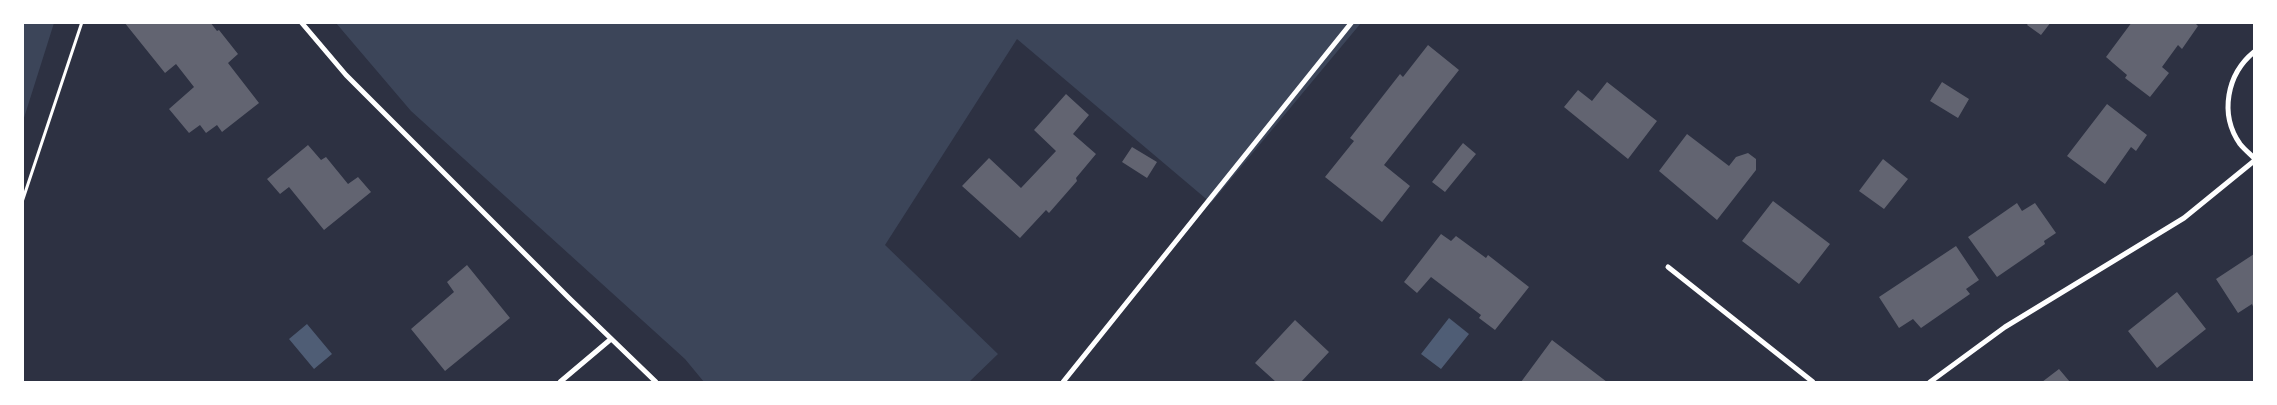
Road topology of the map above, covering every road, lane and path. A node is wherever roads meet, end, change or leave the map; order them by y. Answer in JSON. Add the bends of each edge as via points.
{"nodes":[{"id":1,"x":82,"y":22,"type":"edge"},
{"id":2,"x":301,"y":22,"type":"edge"},
{"id":3,"x":1352,"y":22,"type":"edge"},
{"id":4,"x":2254,"y":52,"type":"edge"},
{"id":5,"x":2254,"y":160,"type":"edge"},
{"id":6,"x":22,"y":202,"type":"edge"},
{"id":7,"x":1668,"y":267,"type":"dead end"},
{"id":8,"x":611,"y":339,"type":"junction"},
{"id":9,"x":560,"y":382,"type":"edge"},
{"id":10,"x":656,"y":382,"type":"edge"},
{"id":11,"x":1063,"y":382,"type":"edge"},
{"id":12,"x":1813,"y":382,"type":"edge"},
{"id":13,"x":1930,"y":382,"type":"edge"}],
"edges":[{"from":1,"to":6,"type":"path"},
{"from":2,"to":8,"type":"street","via":[[346,75]]},
{"from":3,"to":11,"type":"street"},
{"from":4,"to":5,"type":"street","via":[[2244,60],[2232,80],[2228,102],[2230,123],[2240,144]]},
{"from":5,"to":13,"type":"street","via":[[2184,218],[2005,327]]},
{"from":7,"to":12,"type":"street"},
{"from":8,"to":9,"type":"street"},
{"from":8,"to":10,"type":"street"}]}
